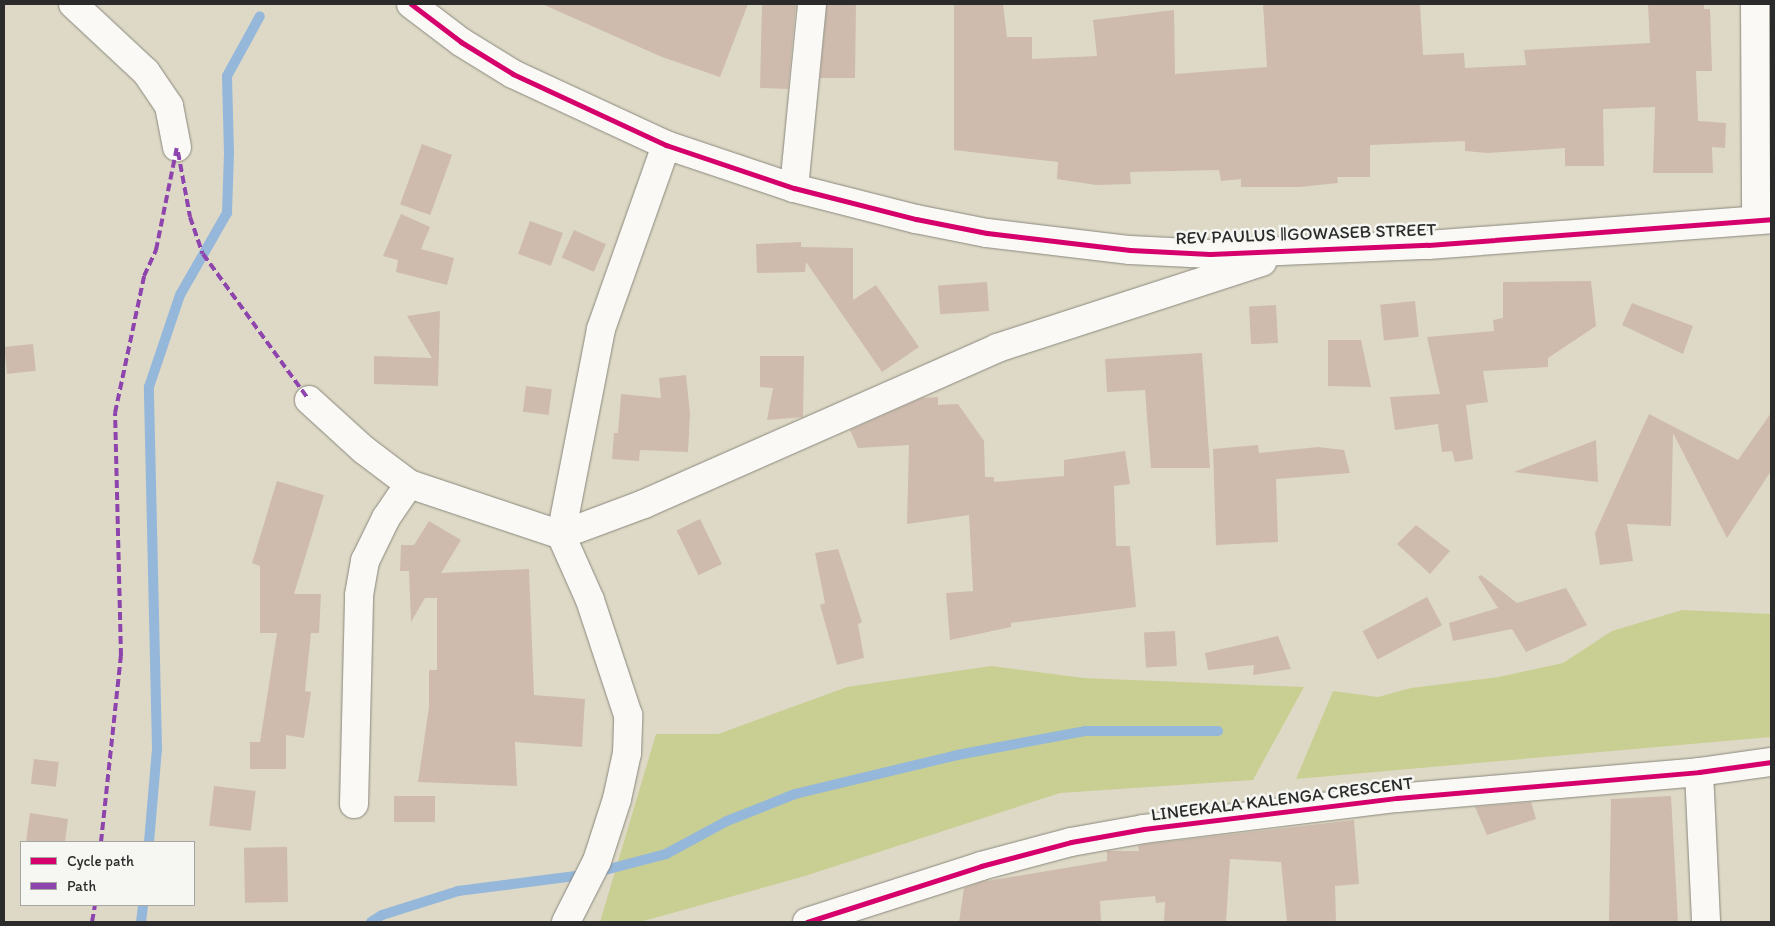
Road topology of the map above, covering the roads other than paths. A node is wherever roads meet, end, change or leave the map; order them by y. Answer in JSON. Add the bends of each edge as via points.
{"nodes":[{"id":1,"x":73,"y":4,"type":"edge"},
{"id":2,"x":411,"y":4,"type":"edge"},
{"id":3,"x":812,"y":4,"type":"edge"},
{"id":4,"x":1755,"y":4,"type":"edge"},
{"id":5,"x":666,"y":145,"type":"junction"},
{"id":6,"x":177,"y":147,"type":"dead end"},
{"id":7,"x":794,"y":188,"type":"junction"},
{"id":8,"x":1764,"y":220,"type":"edge"},
{"id":9,"x":1297,"y":251,"type":"junction"},
{"id":10,"x":308,"y":400,"type":"dead end"},
{"id":11,"x":409,"y":484,"type":"junction"},
{"id":12,"x":561,"y":534,"type":"junction"},
{"id":13,"x":1771,"y":762,"type":"edge"},
{"id":14,"x":1699,"y":772,"type":"junction"},
{"id":15,"x":354,"y":804,"type":"dead end"},
{"id":16,"x":566,"y":922,"type":"edge"},
{"id":17,"x":807,"y":922,"type":"edge"},
{"id":18,"x":1706,"y":922,"type":"edge"}],
"edges":[{"from":1,"to":6,"type":"street","via":[[146,72],[169,106]]},
{"from":2,"to":5,"type":"street","name":"REV PAULUS ǁGOWASEB STREET","via":[[461,42],[513,74]]},
{"from":3,"to":7,"type":"street"},
{"from":4,"to":8,"type":"street"},
{"from":5,"to":7,"type":"street","name":"REV PAULUS ǁGOWASEB STREET"},
{"from":5,"to":12,"type":"street","via":[[601,329]]},
{"from":7,"to":9,"type":"street","name":"REV PAULUS ǁGOWASEB STREET","via":[[916,220],[1047,242],[1210,254]]},
{"from":8,"to":9,"type":"street","name":"REV PAULUS ǁGOWASEB STREET"},
{"from":9,"to":12,"type":"street","via":[[997,348],[644,504]]},
{"from":10,"to":11,"type":"street","via":[[364,450]]},
{"from":11,"to":12,"type":"street"},
{"from":11,"to":15,"type":"street","via":[[386,518],[365,561],[359,595]]},
{"from":12,"to":16,"type":"street","via":[[590,600],[628,715],[627,753],[617,799],[597,861]]},
{"from":13,"to":14,"type":"street","name":"LINEEKALA KALENGA CRESCENT"},
{"from":14,"to":17,"type":"street","name":"LINEEKALA KALENGA CRESCENT","via":[[1397,798],[1144,829],[1071,842],[980,866]]},
{"from":14,"to":18,"type":"street"}]}
